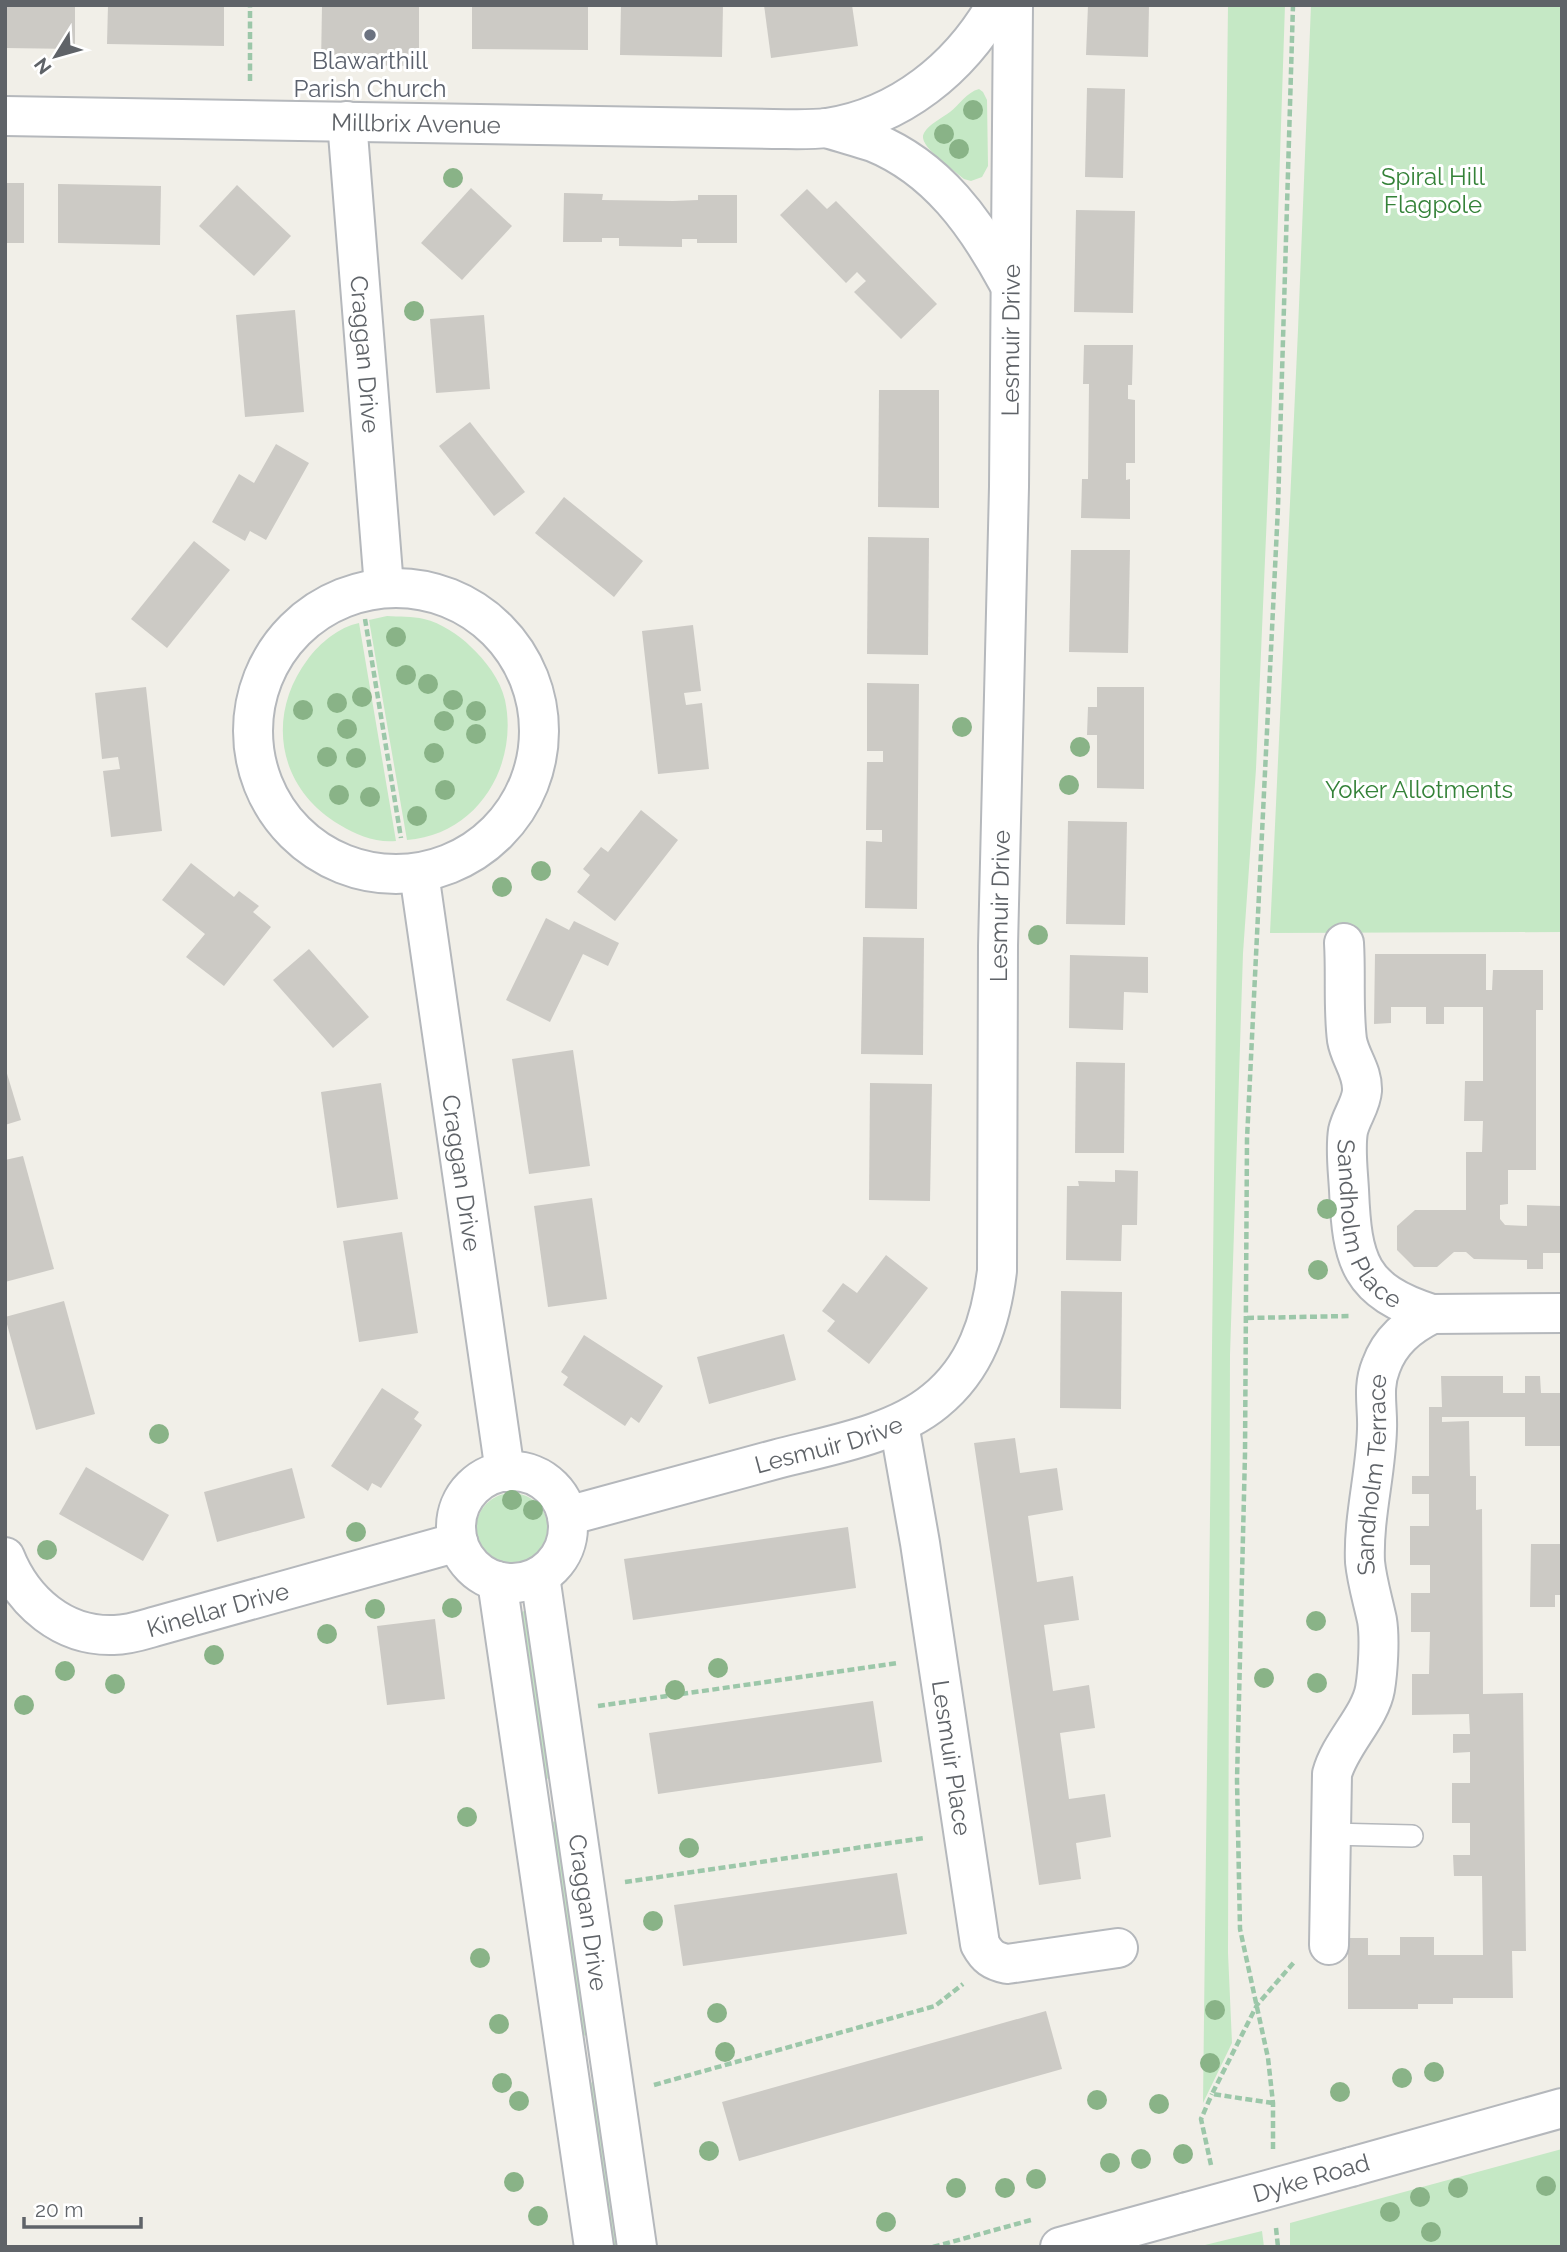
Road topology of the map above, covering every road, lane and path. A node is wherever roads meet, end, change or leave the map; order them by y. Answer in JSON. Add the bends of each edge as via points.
{"nodes":[{"id":1,"x":250,"y":5,"type":"edge"},
{"id":2,"x":996,"y":5,"type":"edge"},
{"id":3,"x":1013,"y":5,"type":"edge"},
{"id":4,"x":1293,"y":5,"type":"edge"},
{"id":5,"x":5,"y":116,"type":"edge"},
{"id":6,"x":250,"y":121,"type":"junction"},
{"id":7,"x":347,"y":121,"type":"junction"},
{"id":8,"x":827,"y":128,"type":"junction"},
{"id":9,"x":1009,"y":284,"type":"junction"},
{"id":10,"x":384,"y":587,"type":"junction"},
{"id":11,"x":419,"y":873,"type":"junction"},
{"id":12,"x":1344,"y":943,"type":"dead end"},
{"id":13,"x":1562,"y":1313,"type":"edge"},
{"id":14,"x":1432,"y":1314,"type":"junction"},
{"id":15,"x":1353,"y":1316,"type":"dead end"},
{"id":16,"x":1247,"y":1318,"type":"junction"},
{"id":17,"x":899,"y":1424,"type":"junction"},
{"id":18,"x":505,"y":1472,"type":"junction"},
{"id":19,"x":567,"y":1516,"type":"junction"},
{"id":20,"x":458,"y":1542,"type":"junction"},
{"id":21,"x":5,"y":1557,"type":"edge"},
{"id":22,"x":540,"y":1576,"type":"junction"},
{"id":23,"x":498,"y":1581,"type":"junction"},
{"id":24,"x":937,"y":1658,"type":"junction"},
{"id":25,"x":561,"y":1712,"type":"junction"},
{"id":26,"x":963,"y":1832,"type":"junction"},
{"id":27,"x":1330,"y":1834,"type":"junction"},
{"id":28,"x":1412,"y":1836,"type":"dead end"},
{"id":29,"x":585,"y":1888,"type":"junction"},
{"id":30,"x":1329,"y":1945,"type":"joint"},
{"id":31,"x":1118,"y":1948,"type":"dead end"},
{"id":32,"x":994,"y":1961,"type":"junction"},
{"id":33,"x":1257,"y":2005,"type":"junction"},
{"id":34,"x":615,"y":2091,"type":"junction"},
{"id":35,"x":1212,"y":2094,"type":"junction"},
{"id":36,"x":1273,"y":2103,"type":"junction"},
{"id":37,"x":1562,"y":2108,"type":"edge"},
{"id":38,"x":1272,"y":2130,"type":"dead end"},
{"id":39,"x":1203,"y":2208,"type":"junction"},
{"id":40,"x":1276,"y":2226,"type":"dead end"},
{"id":41,"x":594,"y":2247,"type":"edge"},
{"id":42,"x":637,"y":2247,"type":"edge"},
{"id":43,"x":1060,"y":2247,"type":"edge"},
{"id":44,"x":1278,"y":2247,"type":"edge"}],
"edges":[{"from":1,"to":6,"type":"path"},
{"from":2,"to":8,"type":"street","name":"Millbrix Avenue","via":[[970,44],[918,91],[889,110]]},
{"from":3,"to":9,"type":"street","name":"Lesmuir Drive"},
{"from":4,"to":16,"type":"path","via":[[1277,521],[1247,1139]]},
{"from":5,"to":6,"type":"street","name":"Millbrix Avenue"},
{"from":6,"to":7,"type":"street","name":"Millbrix Avenue"},
{"from":7,"to":8,"type":"street","name":"Millbrix Avenue"},
{"from":7,"to":10,"type":"street","name":"Craggan Drive"},
{"from":8,"to":9,"type":"street","name":"Millbrix Avenue","via":[[900,156],[944,189],[989,248]]},
{"from":9,"to":17,"type":"street","name":"Lesmuir Drive","via":[[997,1271],[984,1334],[972,1358],[936,1401]]},
{"from":10,"to":11,"type":"path","via":[[364,621],[402,841]]},
{"from":10,"to":11,"type":"street","via":[[424,589],[462,603],[495,625],[520,657],[535,694],[540,734],[534,773],[517,809],[491,840],[457,861]]},
{"from":10,"to":11,"type":"street","via":[[346,595],[312,613],[284,639],[264,672],[253,709],[252,748],[262,785],[281,819],[309,846],[343,865],[380,874]]},
{"from":11,"to":18,"type":"street","name":"Craggan Drive"},
{"from":12,"to":14,"type":"street","name":"Sandholm Place","via":[[1348,1043],[1362,1091],[1347,1138],[1354,1250],[1361,1265],[1395,1301]]},
{"from":13,"to":14,"type":"street"},
{"from":14,"to":27,"type":"street","name":"Sandholm Terrace","via":[[1396,1340],[1376,1382],[1377,1429],[1365,1553],[1378,1623],[1375,1688],[1336,1759]]},
{"from":15,"to":16,"type":"path"},
{"from":16,"to":33,"type":"path","via":[[1237,1780],[1240,1929]]},
{"from":17,"to":19,"type":"street","name":"Lesmuir Drive"},
{"from":17,"to":24,"type":"street","name":"Lesmuir Place"},
{"from":18,"to":19,"type":"street","via":[[522,1472],[551,1487]]},
{"from":18,"to":20,"type":"street","via":[[483,1480],[465,1496],[458,1511]]},
{"from":19,"to":22,"type":"street","via":[[563,1550]]},
{"from":20,"to":21,"type":"street","name":"Kinellar Drive","via":[[116,1635],[80,1630],[47,1615],[22,1590]]},
{"from":20,"to":23,"type":"street","via":[[472,1566]]},
{"from":22,"to":23,"type":"street"},
{"from":22,"to":25,"type":"street","name":"Craggan Drive"},
{"from":23,"to":41,"type":"street","name":"Craggan Drive"},
{"from":24,"to":25,"type":"path"},
{"from":24,"to":26,"type":"street","name":"Lesmuir Place"},
{"from":25,"to":29,"type":"street","name":"Craggan Drive"},
{"from":26,"to":29,"type":"path"},
{"from":26,"to":32,"type":"street","name":"Lesmuir Place","via":[[980,1944]]},
{"from":27,"to":28,"type":"lane"},
{"from":27,"to":30,"type":"street","name":"Sandholm Terrace"},
{"from":29,"to":34,"type":"street","name":"Craggan Drive"},
{"from":30,"to":33,"type":"path","via":[[1311,1946]]},
{"from":31,"to":32,"type":"street","via":[[1021,1964]]},
{"from":32,"to":34,"type":"path","via":[[934,2006],[652,2086]]},
{"from":33,"to":35,"type":"path"},
{"from":33,"to":36,"type":"path"},
{"from":34,"to":42,"type":"street","name":"Craggan Drive"},
{"from":35,"to":36,"type":"path"},
{"from":35,"to":39,"type":"path","via":[[1200,2119]]},
{"from":36,"to":38,"type":"path"},
{"from":37,"to":39,"type":"street","name":"Dyke Road","bridge":true},
{"from":39,"to":43,"type":"street","name":"Dyke Road"},
{"from":40,"to":44,"type":"path"}]}
